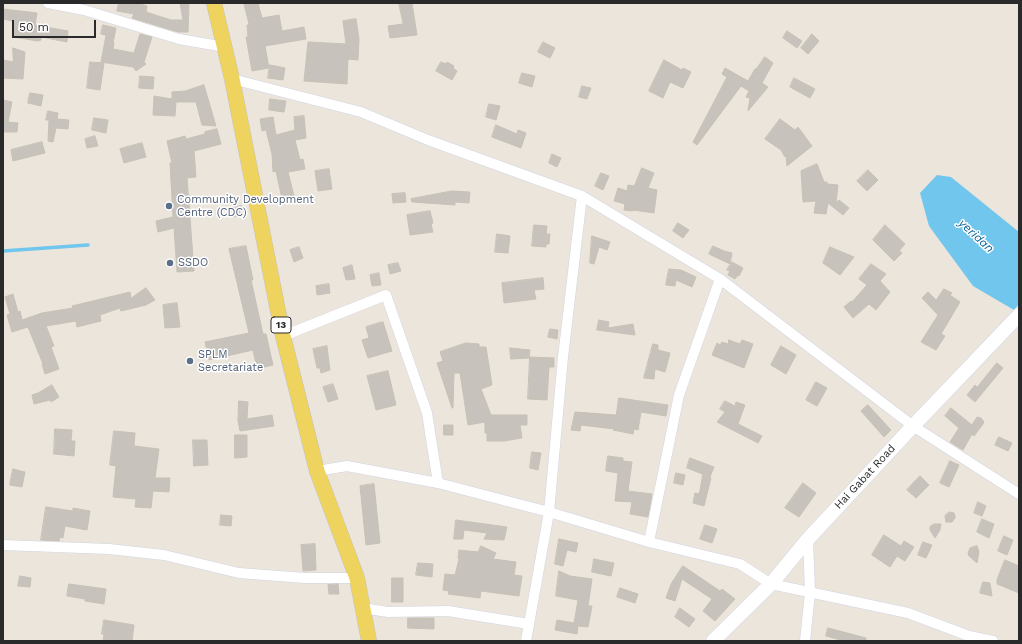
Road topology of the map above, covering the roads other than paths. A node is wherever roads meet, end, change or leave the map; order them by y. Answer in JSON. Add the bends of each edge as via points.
{"nodes":[{"id":1,"x":48,"y":3,"type":"edge"},
{"id":2,"x":214,"y":3,"type":"edge"},
{"id":3,"x":85,"y":7,"type":"edge"},
{"id":4,"x":225,"y":47,"type":"junction"},
{"id":5,"x":232,"y":79,"type":"junction"},
{"id":6,"x":582,"y":196,"type":"junction"},
{"id":7,"x":720,"y":279,"type":"junction"},
{"id":8,"x":1019,"y":315,"type":"edge"},
{"id":9,"x":283,"y":336,"type":"junction"},
{"id":10,"x":913,"y":426,"type":"junction"},
{"id":11,"x":317,"y":471,"type":"junction"},
{"id":12,"x":438,"y":483,"type":"junction"},
{"id":13,"x":1019,"y":494,"type":"edge"},
{"id":14,"x":549,"y":512,"type":"junction"},
{"id":15,"x":808,"y":539,"type":"junction"},
{"id":16,"x":649,"y":542,"type":"junction"},
{"id":17,"x":3,"y":545,"type":"edge"},
{"id":18,"x":357,"y":578,"type":"junction"},
{"id":19,"x":771,"y":584,"type":"junction"},
{"id":20,"x":810,"y":592,"type":"junction"},
{"id":21,"x":363,"y":608,"type":"junction"},
{"id":22,"x":529,"y":624,"type":"junction"},
{"id":23,"x":369,"y":641,"type":"edge"},
{"id":24,"x":526,"y":641,"type":"edge"},
{"id":25,"x":713,"y":641,"type":"edge"},
{"id":26,"x":805,"y":641,"type":"edge"},
{"id":27,"x":993,"y":641,"type":"edge"}],
"edges":[{"from":1,"to":3,"type":"street"},
{"from":2,"to":4,"type":"main road","number":"13"},
{"from":3,"to":4,"type":"street","via":[[179,39]]},
{"from":4,"to":5,"type":"main road","number":"13"},
{"from":5,"to":6,"type":"street","via":[[361,112],[428,140]]},
{"from":5,"to":9,"type":"main road","number":"13"},
{"from":6,"to":7,"type":"street"},
{"from":6,"to":14,"type":"street","via":[[563,357]]},
{"from":7,"to":10,"type":"street"},
{"from":7,"to":16,"type":"street","via":[[679,395]]},
{"from":8,"to":10,"type":"street","name":"Hai Gabat Road"},
{"from":9,"to":11,"type":"main road","number":"13"},
{"from":9,"to":12,"type":"street","via":[[386,295],[427,413]]},
{"from":10,"to":13,"type":"street"},
{"from":10,"to":15,"type":"street","name":"Hai Gabat Road"},
{"from":11,"to":12,"type":"street","via":[[347,466]]},
{"from":11,"to":18,"type":"main road","number":"13"},
{"from":12,"to":14,"type":"street"},
{"from":14,"to":16,"type":"street"},
{"from":14,"to":22,"type":"street"},
{"from":15,"to":19,"type":"street","name":"Hai Gabat Road"},
{"from":15,"to":20,"type":"street"},
{"from":16,"to":19,"type":"street","via":[[740,564]]},
{"from":17,"to":18,"type":"street","via":[[164,555],[239,573],[304,578]]},
{"from":18,"to":21,"type":"main road","number":"13"},
{"from":19,"to":20,"type":"street"},
{"from":19,"to":25,"type":"street","name":"Hai Gabat Road"},
{"from":20,"to":26,"type":"street"},
{"from":20,"to":27,"type":"street","via":[[908,613],[969,636]]},
{"from":21,"to":22,"type":"street","via":[[388,612],[448,611]]},
{"from":21,"to":23,"type":"main road","number":"13"},
{"from":22,"to":24,"type":"street"}]}
